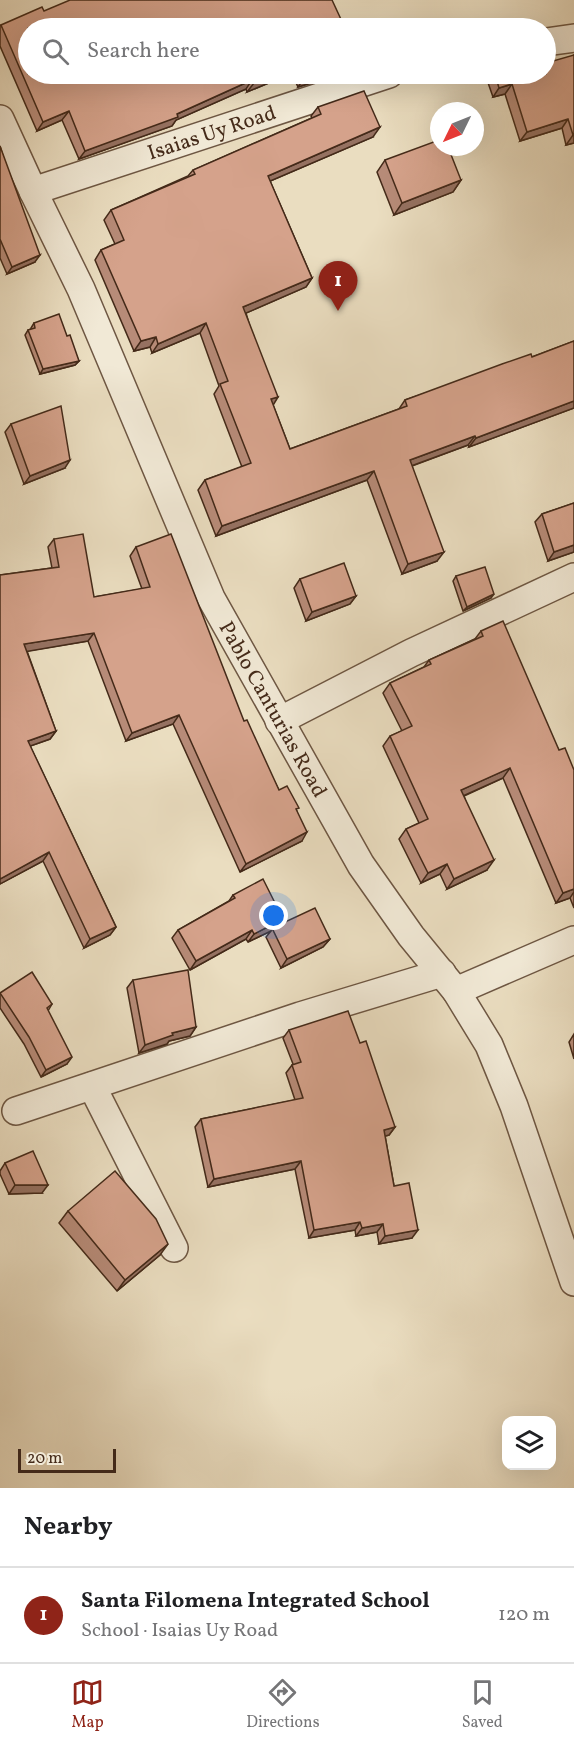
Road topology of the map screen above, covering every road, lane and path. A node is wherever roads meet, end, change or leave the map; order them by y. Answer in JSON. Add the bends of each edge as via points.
{"nodes":[{"id":1,"x":574,"y":38,"type":"edge"},
{"id":2,"x":556,"y":41,"type":"edge"},
{"id":3,"x":359,"y":84,"type":"edge"},
{"id":4,"x":0,"y":119,"type":"edge"},
{"id":5,"x":33,"y":191,"type":"junction"},
{"id":6,"x":574,"y":578,"type":"edge"},
{"id":7,"x":279,"y":721,"type":"junction"},
{"id":8,"x":574,"y":940,"type":"edge"},
{"id":9,"x":449,"y":982,"type":"junction"},
{"id":10,"x":92,"y":1086,"type":"junction"},
{"id":11,"x":16,"y":1111,"type":"dead end"},
{"id":12,"x":566,"y":1232,"type":"edge"},
{"id":13,"x":174,"y":1248,"type":"dead end"},
{"id":14,"x":574,"y":1282,"type":"edge"}],
"edges":[{"from":1,"to":2,"type":"street"},
{"from":3,"to":5,"type":"street","name":"Isaias Uy Road"},
{"from":4,"to":5,"type":"street","name":"Pablo Canturias Road"},
{"from":5,"to":7,"type":"street","name":"Pablo Canturias Road","via":[[81,289],[211,598]]},
{"from":6,"to":7,"type":"street","via":[[411,653]]},
{"from":7,"to":9,"type":"street","name":"Pablo Canturias Road","via":[[360,865]]},
{"from":8,"to":9,"type":"street"},
{"from":9,"to":10,"type":"street","via":[[300,1016]]},
{"from":9,"to":12,"type":"street","name":"Pablo Canturias Road","via":[[489,1046]]},
{"from":10,"to":11,"type":"street"},
{"from":10,"to":13,"type":"street"},
{"from":12,"to":14,"type":"street","name":"Pablo Canturias Road"}]}
